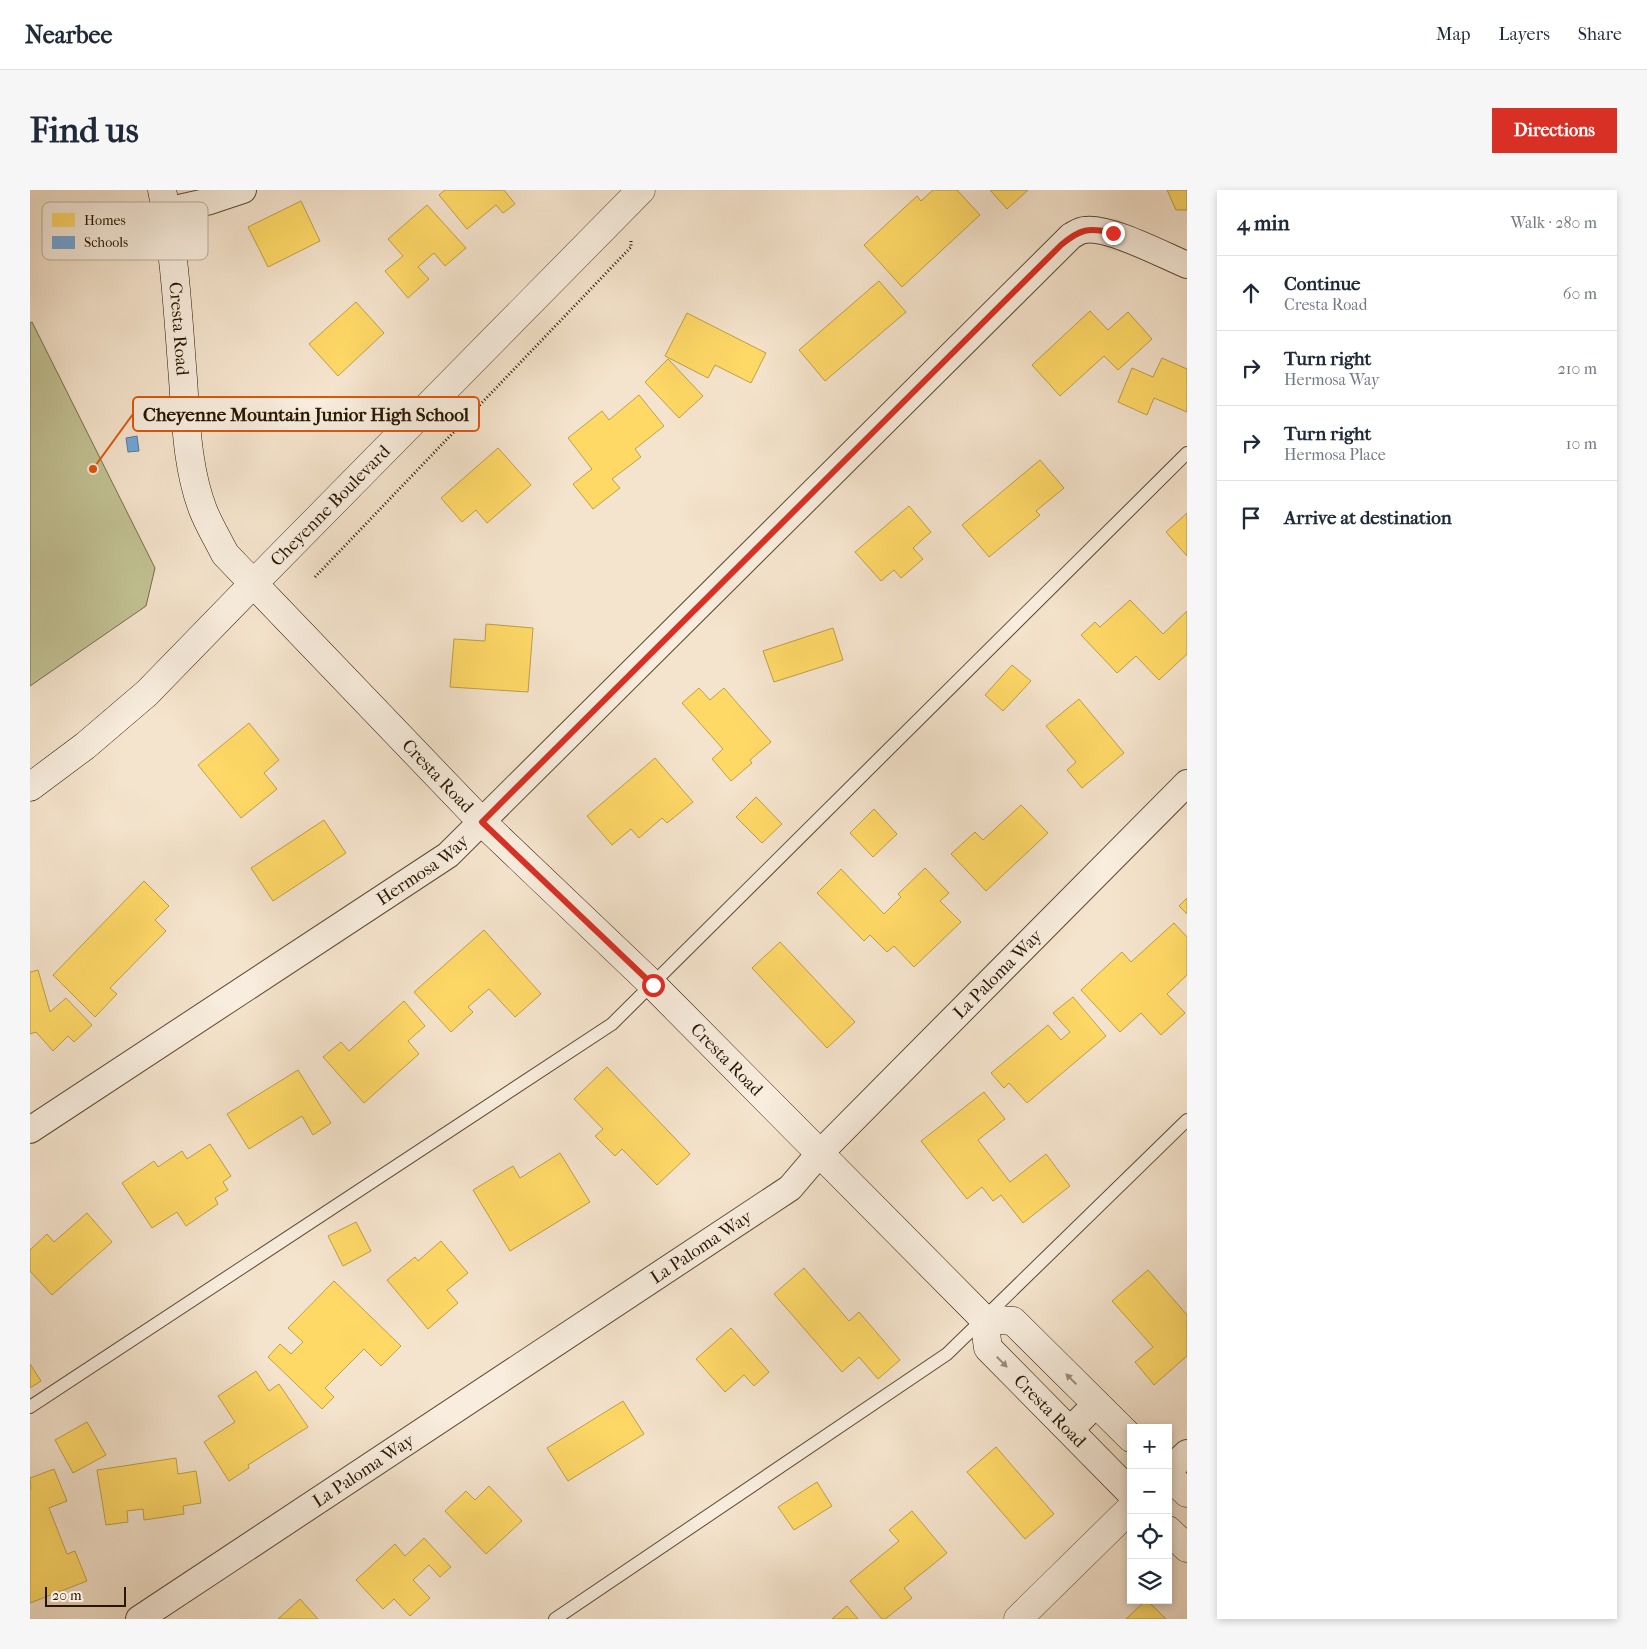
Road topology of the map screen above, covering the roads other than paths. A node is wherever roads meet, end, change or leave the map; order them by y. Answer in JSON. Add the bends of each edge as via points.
{"nodes":[{"id":1,"x":243,"y":190,"type":"edge"},
{"id":2,"x":633,"y":198,"type":"edge"},
{"id":3,"x":164,"y":200,"type":"edge"},
{"id":4,"x":172,"y":260,"type":"edge"},
{"id":5,"x":1187,"y":265,"type":"edge"},
{"id":6,"x":1187,"y":453,"type":"edge"},
{"id":7,"x":253,"y":584,"type":"junction"},
{"id":8,"x":1187,"y":783,"type":"edge"},
{"id":9,"x":30,"y":787,"type":"edge"},
{"id":10,"x":482,"y":822,"type":"junction"},
{"id":11,"x":653,"y":985,"type":"junction"},
{"id":12,"x":1187,"y":1120,"type":"edge"},
{"id":13,"x":30,"y":1130,"type":"edge"},
{"id":14,"x":819,"y":1154,"type":"junction"},
{"id":15,"x":984,"y":1319,"type":"junction"},
{"id":16,"x":1096,"y":1404,"type":"junction"},
{"id":17,"x":30,"y":1406,"type":"edge"},
{"id":18,"x":1070,"y":1430,"type":"junction"},
{"id":19,"x":1127,"y":1434,"type":"edge"},
{"id":20,"x":1187,"y":1453,"type":"edge"},
{"id":21,"x":1170,"y":1469,"type":"edge"},
{"id":22,"x":1172,"y":1479,"type":"edge"},
{"id":23,"x":1127,"y":1489,"type":"edge"},
{"id":24,"x":1187,"y":1493,"type":"edge"},
{"id":25,"x":1127,"y":1512,"type":"edge"},
{"id":26,"x":1172,"y":1534,"type":"edge"},
{"id":27,"x":1187,"y":1548,"type":"edge"},
{"id":28,"x":140,"y":1619,"type":"edge"},
{"id":29,"x":555,"y":1619,"type":"edge"},
{"id":30,"x":1018,"y":1619,"type":"edge"}],
"edges":[{"from":1,"to":3,"type":"street","via":[[210,201]]},
{"from":2,"to":7,"type":"main road","name":"Cheyenne Boulevard"},
{"from":4,"to":7,"type":"main road","name":"Cresta Road","via":[[186,432],[193,475],[203,510],[225,554]]},
{"from":5,"to":10,"type":"street","name":"Hermosa Way","via":[[1099,229],[1083,230],[1071,236]]},
{"from":6,"to":11,"type":"lane"},
{"from":7,"to":9,"type":"main road","name":"Cheyenne Boulevard","via":[[147,694]]},
{"from":7,"to":10,"type":"main road","name":"Cresta Road"},
{"from":8,"to":14,"type":"street","name":"La Paloma Way"},
{"from":10,"to":11,"type":"main road","name":"Cresta Road"},
{"from":10,"to":13,"type":"street","name":"Hermosa Way","via":[[448,855]]},
{"from":11,"to":14,"type":"main road","name":"Cresta Road"},
{"from":11,"to":17,"type":"lane","via":[[612,1024]]},
{"from":12,"to":15,"type":"lane"},
{"from":14,"to":15,"type":"main road","name":"Cresta Road"},
{"from":14,"to":28,"type":"street","name":"La Paloma Way","via":[[790,1188]]},
{"from":16,"to":15,"type":"main road","name":"Cresta Road","one_way":true,"via":[[1013,1321]]},
{"from":15,"to":18,"type":"main road","name":"Cresta Road","one_way":true,"via":[[988,1348]]},
{"from":15,"to":29,"type":"lane","via":[[947,1354]]},
{"from":16,"to":18,"type":"street"},
{"from":16,"to":19,"type":"main road","name":"Cresta Road"},
{"from":18,"to":23,"type":"main road","name":"Cresta Road"},
{"from":20,"to":21,"type":"street"},
{"from":22,"to":24,"type":"main road"},
{"from":25,"to":30,"type":"main road"},
{"from":26,"to":27,"type":"main road"}]}
